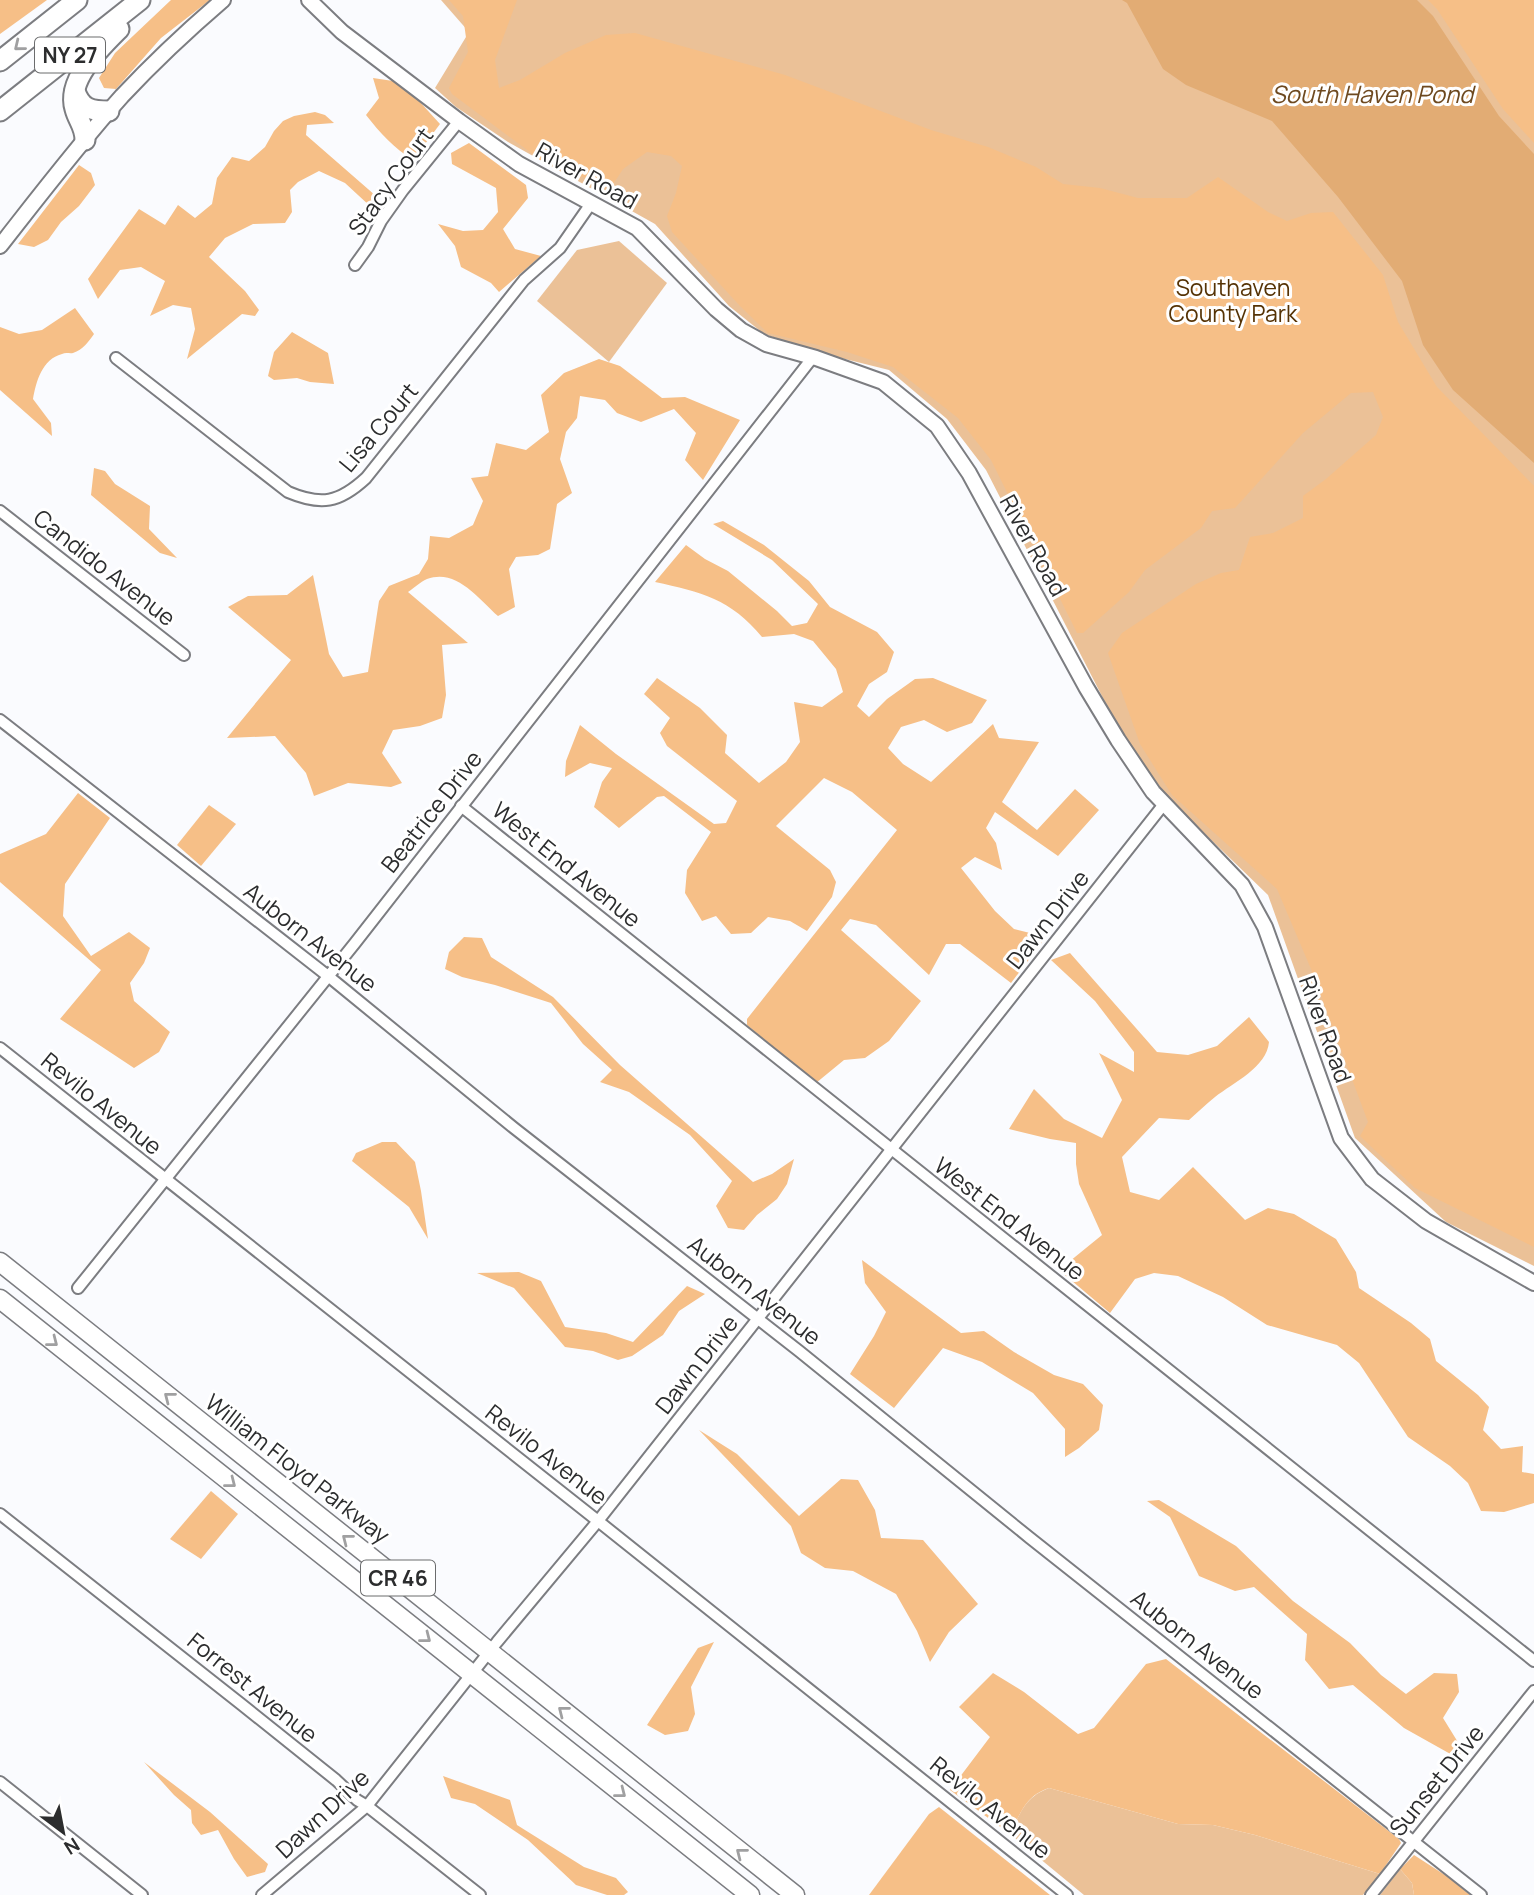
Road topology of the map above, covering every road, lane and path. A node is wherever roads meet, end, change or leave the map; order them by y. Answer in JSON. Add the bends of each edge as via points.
{"nodes":[{"id":1,"x":77,"y":0,"type":"edge"},
{"id":2,"x":140,"y":0,"type":"edge"},
{"id":3,"x":150,"y":0,"type":"edge"},
{"id":4,"x":223,"y":0,"type":"edge"},
{"id":5,"x":309,"y":0,"type":"edge"},
{"id":6,"x":0,"y":61,"type":"edge"},
{"id":7,"x":75,"y":91,"type":"junction"},
{"id":8,"x":0,"y":111,"type":"edge"},
{"id":9,"x":109,"y":111,"type":"junction"},
{"id":10,"x":459,"y":121,"type":"junction"},
{"id":11,"x":85,"y":140,"type":"junction"},
{"id":12,"x":592,"y":202,"type":"junction"},
{"id":13,"x":0,"y":246,"type":"edge"},
{"id":14,"x":355,"y":265,"type":"dead end"},
{"id":15,"x":813,"y":357,"type":"junction"},
{"id":16,"x":116,"y":358,"type":"dead end"},
{"id":17,"x":0,"y":511,"type":"edge"},
{"id":18,"x":184,"y":655,"type":"dead end"},
{"id":19,"x":0,"y":720,"type":"edge"},
{"id":20,"x":1164,"y":804,"type":"junction"},
{"id":21,"x":461,"y":806,"type":"junction"},
{"id":22,"x":328,"y":976,"type":"junction"},
{"id":23,"x":0,"y":1048,"type":"edge"},
{"id":24,"x":892,"y":1151,"type":"junction"},
{"id":25,"x":166,"y":1180,"type":"junction"},
{"id":26,"x":0,"y":1262,"type":"edge"},
{"id":27,"x":1534,"y":1283,"type":"edge"},
{"id":28,"x":78,"y":1288,"type":"dead end"},
{"id":29,"x":0,"y":1299,"type":"edge"},
{"id":30,"x":758,"y":1319,"type":"junction"},
{"id":31,"x":0,"y":1514,"type":"edge"},
{"id":32,"x":598,"y":1521,"type":"junction"},
{"id":33,"x":490,"y":1652,"type":"junction"},
{"id":34,"x":1534,"y":1661,"type":"edge"},
{"id":35,"x":472,"y":1675,"type":"junction"},
{"id":36,"x":1534,"y":1691,"type":"edge"},
{"id":37,"x":0,"y":1783,"type":"edge"},
{"id":38,"x":366,"y":1806,"type":"junction"},
{"id":39,"x":1415,"y":1841,"type":"junction"},
{"id":40,"x":142,"y":1895,"type":"edge"},
{"id":41,"x":262,"y":1895,"type":"edge"},
{"id":42,"x":480,"y":1895,"type":"edge"},
{"id":43,"x":750,"y":1895,"type":"edge"},
{"id":44,"x":795,"y":1895,"type":"edge"},
{"id":45,"x":1067,"y":1895,"type":"edge"},
{"id":46,"x":1371,"y":1895,"type":"edge"},
{"id":47,"x":1481,"y":1895,"type":"edge"}],
"edges":[{"from":1,"to":6,"type":"highway","number":"NY 27","one_way":true},
{"from":2,"to":8,"type":"highway","number":"NY 27"},
{"from":3,"to":7,"type":"highway","via":[[91,59]]},
{"from":4,"to":9,"type":"street"},
{"from":5,"to":10,"type":"street","name":"River Road","via":[[342,32]]},
{"from":7,"to":9,"type":"highway","via":[[85,107]]},
{"from":7,"to":11,"type":"highway","via":[[75,110]]},
{"from":9,"to":11,"type":"street"},
{"from":10,"to":12,"type":"street","name":"River Road","via":[[519,164]]},
{"from":10,"to":14,"type":"street","name":"Stacy Court","via":[[403,190]]},
{"from":11,"to":13,"type":"street"},
{"from":12,"to":15,"type":"street","name":"River Road","via":[[637,228],[741,330],[766,344]]},
{"from":12,"to":16,"type":"street","name":"Lisa Court","via":[[561,248],[524,280],[366,478],[334,500],[303,499],[288,492]]},
{"from":15,"to":20,"type":"street","name":"River Road","via":[[883,382],[937,426],[969,473],[1105,719]]},
{"from":15,"to":21,"type":"street","name":"Beatrice Drive"},
{"from":17,"to":18,"type":"street","name":"Candido Avenue"},
{"from":19,"to":22,"type":"street","name":"Auborn Avenue"},
{"from":20,"to":24,"type":"street","name":"Dawn Drive"},
{"from":20,"to":27,"type":"street","name":"River Road","via":[[1242,885],[1265,927],[1341,1138],[1372,1179],[1426,1221]]},
{"from":21,"to":22,"type":"street","name":"Beatrice Drive"},
{"from":21,"to":24,"type":"street","name":"West End Avenue"},
{"from":22,"to":25,"type":"street","name":"Beatrice Drive"},
{"from":22,"to":30,"type":"street","name":"Auborn Avenue"},
{"from":23,"to":25,"type":"street","name":"Revilo Avenue"},
{"from":24,"to":30,"type":"street","name":"Dawn Drive"},
{"from":24,"to":34,"type":"street","name":"West End Avenue"},
{"from":25,"to":28,"type":"street","name":"Beatrice Drive"},
{"from":25,"to":32,"type":"street","name":"Revilo Avenue"},
{"from":33,"to":26,"type":"highway","name":"William Floyd Parkway","number":"CR 46","one_way":true},
{"from":29,"to":35,"type":"highway","number":"CR 46","one_way":true},
{"from":30,"to":32,"type":"street","name":"Dawn Drive"},
{"from":30,"to":39,"type":"street","name":"Auborn Avenue"},
{"from":31,"to":38,"type":"street","name":"Forrest Avenue"},
{"from":32,"to":33,"type":"street","name":"Dawn Drive"},
{"from":32,"to":45,"type":"street","name":"Revilo Avenue"},
{"from":33,"to":35,"type":"street","name":"Dawn Drive"},
{"from":44,"to":33,"type":"highway","name":"William Floyd Parkway","number":"CR 46","one_way":true},
{"from":35,"to":38,"type":"street","name":"Dawn Drive"},
{"from":35,"to":43,"type":"highway","number":"CR 46","one_way":true},
{"from":36,"to":39,"type":"street","name":"Sunset Drive"},
{"from":37,"to":40,"type":"street"},
{"from":38,"to":41,"type":"street","name":"Dawn Drive"},
{"from":38,"to":42,"type":"street","name":"Forrest Avenue"},
{"from":39,"to":46,"type":"street","name":"Sunset Drive"},
{"from":39,"to":47,"type":"street","name":"Auborn Avenue"}]}
